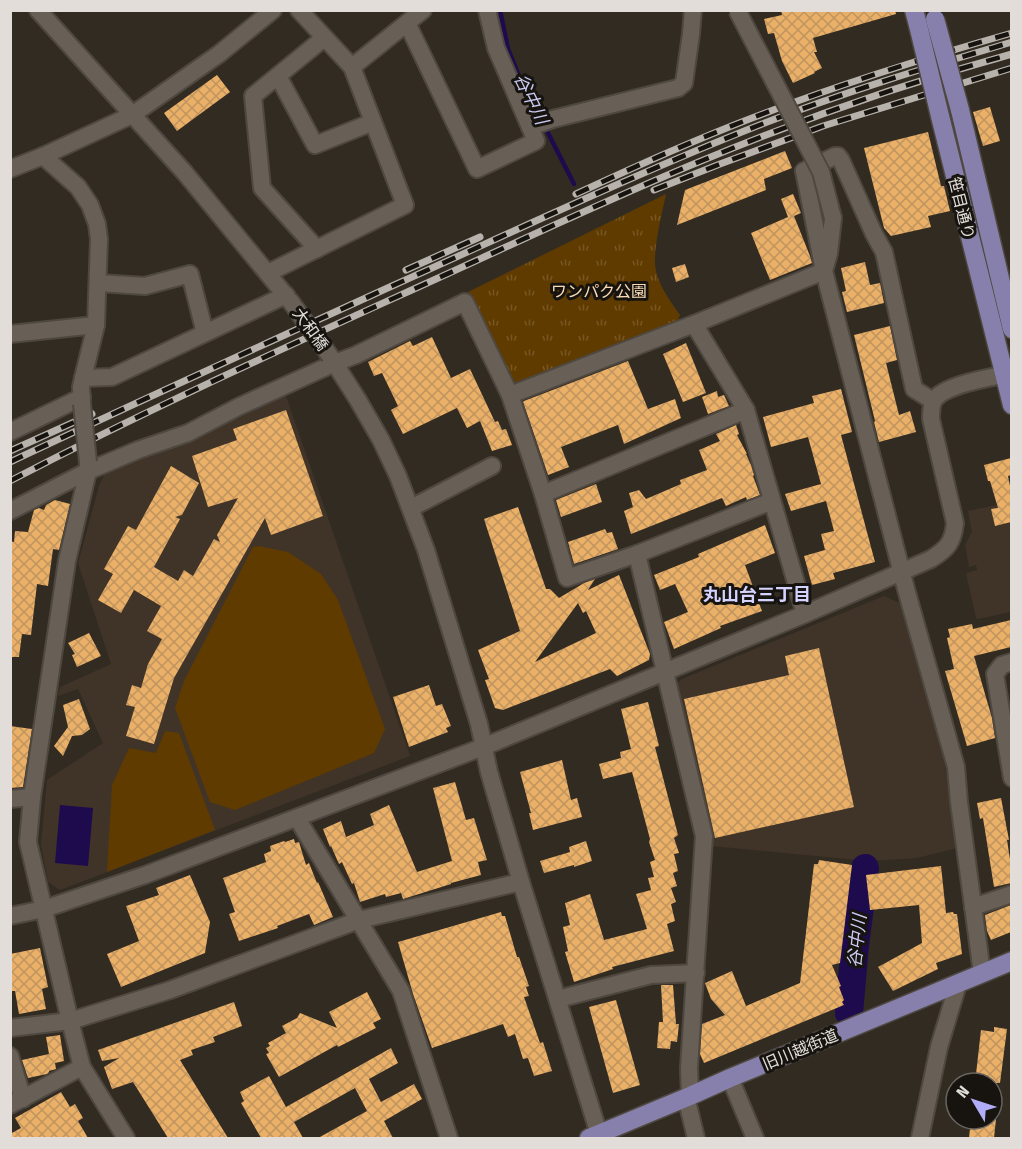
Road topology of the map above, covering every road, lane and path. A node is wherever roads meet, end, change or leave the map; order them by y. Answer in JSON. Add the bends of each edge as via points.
{"nodes":[{"id":1,"x":38,"y":10,"type":"edge"},
{"id":2,"x":273,"y":10,"type":"edge"},
{"id":3,"x":299,"y":10,"type":"edge"},
{"id":4,"x":423,"y":10,"type":"edge"},
{"id":5,"x":487,"y":10,"type":"edge"},
{"id":6,"x":693,"y":10,"type":"edge"},
{"id":7,"x":736,"y":10,"type":"edge"},
{"id":8,"x":925,"y":16,"type":"edge"},
{"id":9,"x":407,"y":23,"type":"junction"},
{"id":10,"x":324,"y":38,"type":"junction"},
{"id":11,"x":352,"y":67,"type":"junction"},
{"id":12,"x":278,"y":76,"type":"junction"},
{"id":13,"x":132,"y":115,"type":"junction"},
{"id":14,"x":373,"y":122,"type":"junction"},
{"id":15,"x":530,"y":127,"type":"junction"},
{"id":16,"x":44,"y":156,"type":"junction"},
{"id":17,"x":10,"y":169,"type":"edge"},
{"id":18,"x":316,"y":249,"type":"junction"},
{"id":19,"x":824,"y":271,"type":"junction"},
{"id":20,"x":268,"y":273,"type":"junction"},
{"id":21,"x":98,"y":283,"type":"junction"},
{"id":22,"x":289,"y":298,"type":"junction"},
{"id":23,"x":693,"y":324,"type":"junction"},
{"id":24,"x":96,"y":325,"type":"junction"},
{"id":25,"x":1011,"y":329,"type":"edge"},
{"id":26,"x":205,"y":333,"type":"junction"},
{"id":27,"x":10,"y":334,"type":"edge"},
{"id":28,"x":333,"y":359,"type":"junction"},
{"id":29,"x":1008,"y":374,"type":"edge"},
{"id":30,"x":83,"y":378,"type":"junction"},
{"id":31,"x":510,"y":394,"type":"junction"},
{"id":32,"x":82,"y":401,"type":"junction"},
{"id":33,"x":933,"y":401,"type":"junction"},
{"id":34,"x":1011,"y":405,"type":"edge"},
{"id":35,"x":746,"y":410,"type":"junction"},
{"id":36,"x":10,"y":432,"type":"edge"},
{"id":37,"x":492,"y":466,"type":"dead end"},
{"id":38,"x":88,"y":467,"type":"junction"},
{"id":39,"x":543,"y":494,"type":"junction"},
{"id":40,"x":772,"y":501,"type":"junction"},
{"id":41,"x":411,"y":508,"type":"junction"},
{"id":42,"x":10,"y":511,"type":"edge"},
{"id":43,"x":637,"y":554,"type":"junction"},
{"id":44,"x":902,"y":572,"type":"junction"},
{"id":45,"x":805,"y":614,"type":"junction"},
{"id":46,"x":1011,"y":662,"type":"edge"},
{"id":47,"x":665,"y":672,"type":"junction"},
{"id":48,"x":483,"y":747,"type":"junction"},
{"id":49,"x":1011,"y":778,"type":"edge"},
{"id":50,"x":32,"y":797,"type":"junction"},
{"id":51,"x":10,"y":799,"type":"edge"},
{"id":52,"x":297,"y":818,"type":"junction"},
{"id":53,"x":521,"y":882,"type":"junction"},
{"id":54,"x":1011,"y":894,"type":"edge"},
{"id":55,"x":973,"y":908,"type":"junction"},
{"id":56,"x":44,"y":909,"type":"junction"},
{"id":57,"x":10,"y":916,"type":"edge"},
{"id":58,"x":359,"y":920,"type":"junction"},
{"id":59,"x":1011,"y":961,"type":"edge"},
{"id":60,"x":696,"y":973,"type":"junction"},
{"id":61,"x":982,"y":973,"type":"junction"},
{"id":62,"x":958,"y":984,"type":"junction"},
{"id":63,"x":558,"y":999,"type":"junction"},
{"id":64,"x":70,"y":1021,"type":"junction"},
{"id":65,"x":10,"y":1028,"type":"edge"},
{"id":66,"x":10,"y":1056,"type":"edge"},
{"id":67,"x":82,"y":1067,"type":"junction"},
{"id":68,"x":730,"y":1078,"type":"junction"},
{"id":69,"x":688,"y":1097,"type":"junction"},
{"id":70,"x":17,"y":1102,"type":"edge"},
{"id":71,"x":595,"y":1137,"type":"edge"},
{"id":72,"x":126,"y":1138,"type":"edge"},
{"id":73,"x":449,"y":1138,"type":"edge"},
{"id":74,"x":696,"y":1138,"type":"edge"},
{"id":75,"x":755,"y":1138,"type":"edge"},
{"id":76,"x":920,"y":1138,"type":"edge"}],
"edges":[{"from":1,"to":13,"type":"street","name":"大和橋"},
{"from":2,"to":13,"type":"street","via":[[219,54]]},
{"from":3,"to":10,"type":"street"},
{"from":4,"to":9,"type":"street"},
{"from":5,"to":15,"type":"street","via":[[496,48]]},
{"from":6,"to":15,"type":"street","via":[[684,83],[678,88]]},
{"from":7,"to":19,"type":"street","bridge":true,"via":[[821,172],[833,218]]},
{"from":8,"to":25,"type":"main road","name":"笹目通り","bridge":true,"via":[[960,110]]},
{"from":8,"to":29,"type":"main road","name":"笹目通り","bridge":true,"via":[[940,116],[975,264]]},
{"from":9,"to":11,"type":"street"},
{"from":9,"to":15,"type":"street","via":[[477,169],[536,141]]},
{"from":10,"to":11,"type":"street"},
{"from":10,"to":12,"type":"street"},
{"from":11,"to":14,"type":"street"},
{"from":12,"to":14,"type":"street","via":[[315,145]]},
{"from":12,"to":18,"type":"street","via":[[253,96],[262,188]]},
{"from":13,"to":16,"type":"street"},
{"from":13,"to":20,"type":"street","name":"大和橋"},
{"from":14,"to":18,"type":"street","via":[[405,205]]},
{"from":16,"to":17,"type":"street"},
{"from":16,"to":21,"type":"street","via":[[78,187],[90,205],[99,239]]},
{"from":18,"to":20,"type":"street"},
{"from":19,"to":23,"type":"street"},
{"from":19,"to":33,"type":"street","via":[[804,171],[838,156],[884,252],[914,389]]},
{"from":19,"to":44,"type":"street"},
{"from":20,"to":22,"type":"street","name":"大和橋"},
{"from":21,"to":24,"type":"street"},
{"from":21,"to":26,"type":"street","via":[[145,286],[189,274]]},
{"from":22,"to":26,"type":"street"},
{"from":22,"to":28,"type":"street","name":"大和橋","bridge":true},
{"from":23,"to":31,"type":"street"},
{"from":23,"to":35,"type":"street"},
{"from":24,"to":27,"type":"street"},
{"from":24,"to":30,"type":"street"},
{"from":26,"to":30,"type":"street","via":[[112,377]]},
{"from":28,"to":31,"type":"street","via":[[356,355],[465,302]]},
{"from":28,"to":38,"type":"street","via":[[188,433]]},
{"from":28,"to":41,"type":"street","name":"大和橋","via":[[381,440]]},
{"from":29,"to":33,"type":"street","via":[[946,390]]},
{"from":29,"to":34,"type":"main road","name":"笹目通り"},
{"from":30,"to":32,"type":"street"},
{"from":31,"to":39,"type":"street"},
{"from":32,"to":36,"type":"street"},
{"from":32,"to":38,"type":"street","bridge":true},
{"from":33,"to":44,"type":"street","via":[[931,419],[952,505],[954,533],[942,552]]},
{"from":35,"to":39,"type":"street"},
{"from":35,"to":40,"type":"street"},
{"from":37,"to":41,"type":"street"},
{"from":38,"to":42,"type":"street"},
{"from":38,"to":50,"type":"street","via":[[67,561]]},
{"from":39,"to":43,"type":"street","via":[[567,578]]},
{"from":40,"to":43,"type":"street"},
{"from":40,"to":45,"type":"street"},
{"from":41,"to":48,"type":"street","name":"大和橋","via":[[453,636]]},
{"from":43,"to":47,"type":"street"},
{"from":44,"to":45,"type":"street"},
{"from":44,"to":55,"type":"street","via":[[956,766]]},
{"from":45,"to":47,"type":"street"},
{"from":46,"to":49,"type":"street","via":[[995,674]]},
{"from":47,"to":48,"type":"street"},
{"from":47,"to":60,"type":"street","via":[[704,836]]},
{"from":48,"to":52,"type":"street"},
{"from":48,"to":53,"type":"street","name":"大和橋"},
{"from":50,"to":51,"type":"street"},
{"from":50,"to":56,"type":"street","via":[[28,842]]},
{"from":52,"to":56,"type":"street"},
{"from":52,"to":58,"type":"street"},
{"from":53,"to":58,"type":"street"},
{"from":53,"to":63,"type":"street","name":"大和橋"},
{"from":54,"to":55,"type":"street"},
{"from":55,"to":61,"type":"street"},
{"from":56,"to":57,"type":"street"},
{"from":56,"to":64,"type":"street"},
{"from":58,"to":64,"type":"street","via":[[170,990]]},
{"from":58,"to":73,"type":"street","via":[[401,992]]},
{"from":59,"to":61,"type":"main road","name":"旧川越街道"},
{"from":60,"to":63,"type":"street","via":[[651,975]]},
{"from":60,"to":69,"type":"street"},
{"from":61,"to":62,"type":"main road","name":"旧川越街道"},
{"from":62,"to":68,"type":"main road","name":"旧川越街道"},
{"from":62,"to":76,"type":"street","via":[[939,1047]]},
{"from":63,"to":71,"type":"street","name":"大和橋"},
{"from":64,"to":65,"type":"street"},
{"from":64,"to":67,"type":"street"},
{"from":66,"to":70,"type":"street"},
{"from":67,"to":70,"type":"street"},
{"from":67,"to":72,"type":"street"},
{"from":68,"to":69,"type":"main road","name":"旧川越街道"},
{"from":68,"to":75,"type":"street"},
{"from":69,"to":71,"type":"main road","name":"旧川越街道"},
{"from":69,"to":74,"type":"street"}]}
